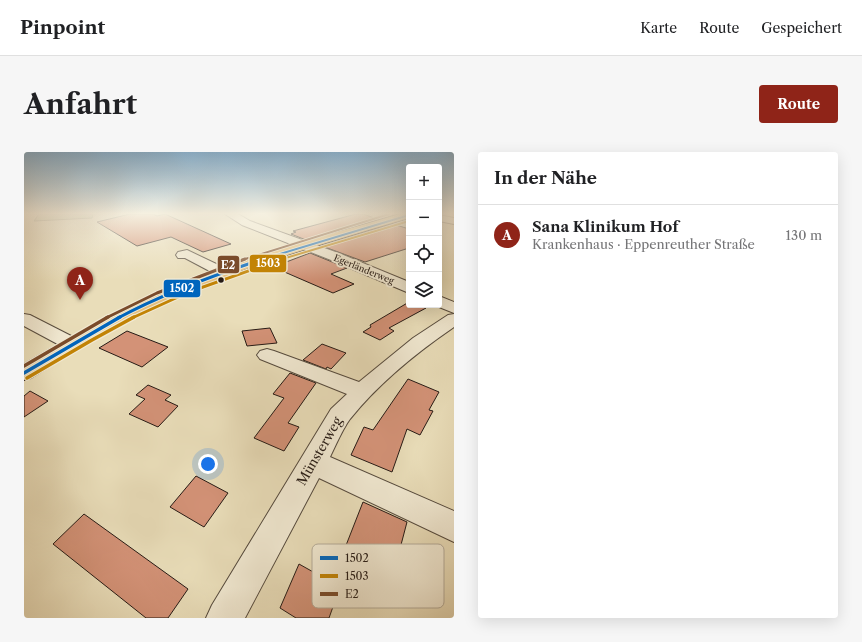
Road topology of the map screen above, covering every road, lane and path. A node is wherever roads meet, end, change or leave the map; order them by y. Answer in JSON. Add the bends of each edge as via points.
{"nodes":[{"id":1,"x":279,"y":236,"type":"edge"},
{"id":2,"x":341,"y":236,"type":"edge"},
{"id":3,"x":305,"y":246,"type":"junction"},
{"id":4,"x":183,"y":255,"type":"dead end"},
{"id":5,"x":224,"y":274,"type":"junction"},
{"id":6,"x":406,"y":287,"type":"edge"},
{"id":7,"x":442,"y":302,"type":"edge"},
{"id":8,"x":454,"y":308,"type":"edge"},
{"id":9,"x":24,"y":319,"type":"edge"},
{"id":10,"x":454,"y":319,"type":"edge"},
{"id":11,"x":72,"y":344,"type":"junction"},
{"id":12,"x":266,"y":355,"type":"dead end"},
{"id":13,"x":24,"y":373,"type":"edge"},
{"id":14,"x":362,"y":392,"type":"junction"},
{"id":15,"x":313,"y":462,"type":"junction"},
{"id":16,"x":454,"y":527,"type":"edge"},
{"id":17,"x":225,"y":618,"type":"edge"}],
"edges":[{"from":1,"to":3,"type":"street","name":"Egerländerweg"},
{"from":2,"to":3,"type":"main road"},
{"from":3,"to":5,"type":"main road","via":[[275,254]]},
{"from":3,"to":6,"type":"street","name":"Egerländerweg"},
{"from":4,"to":5,"type":"street","via":[[187,254]]},
{"from":5,"to":11,"type":"main road","via":[[124,315]]},
{"from":7,"to":8,"type":"street"},
{"from":9,"to":11,"type":"street"},
{"from":10,"to":14,"type":"street","name":"Münsterweg","via":[[420,342]]},
{"from":11,"to":13,"type":"main road"},
{"from":12,"to":14,"type":"street"},
{"from":14,"to":15,"type":"street","name":"Münsterweg","via":[[340,415]]},
{"from":15,"to":16,"type":"street"},
{"from":15,"to":17,"type":"street","name":"Münsterweg"}]}
